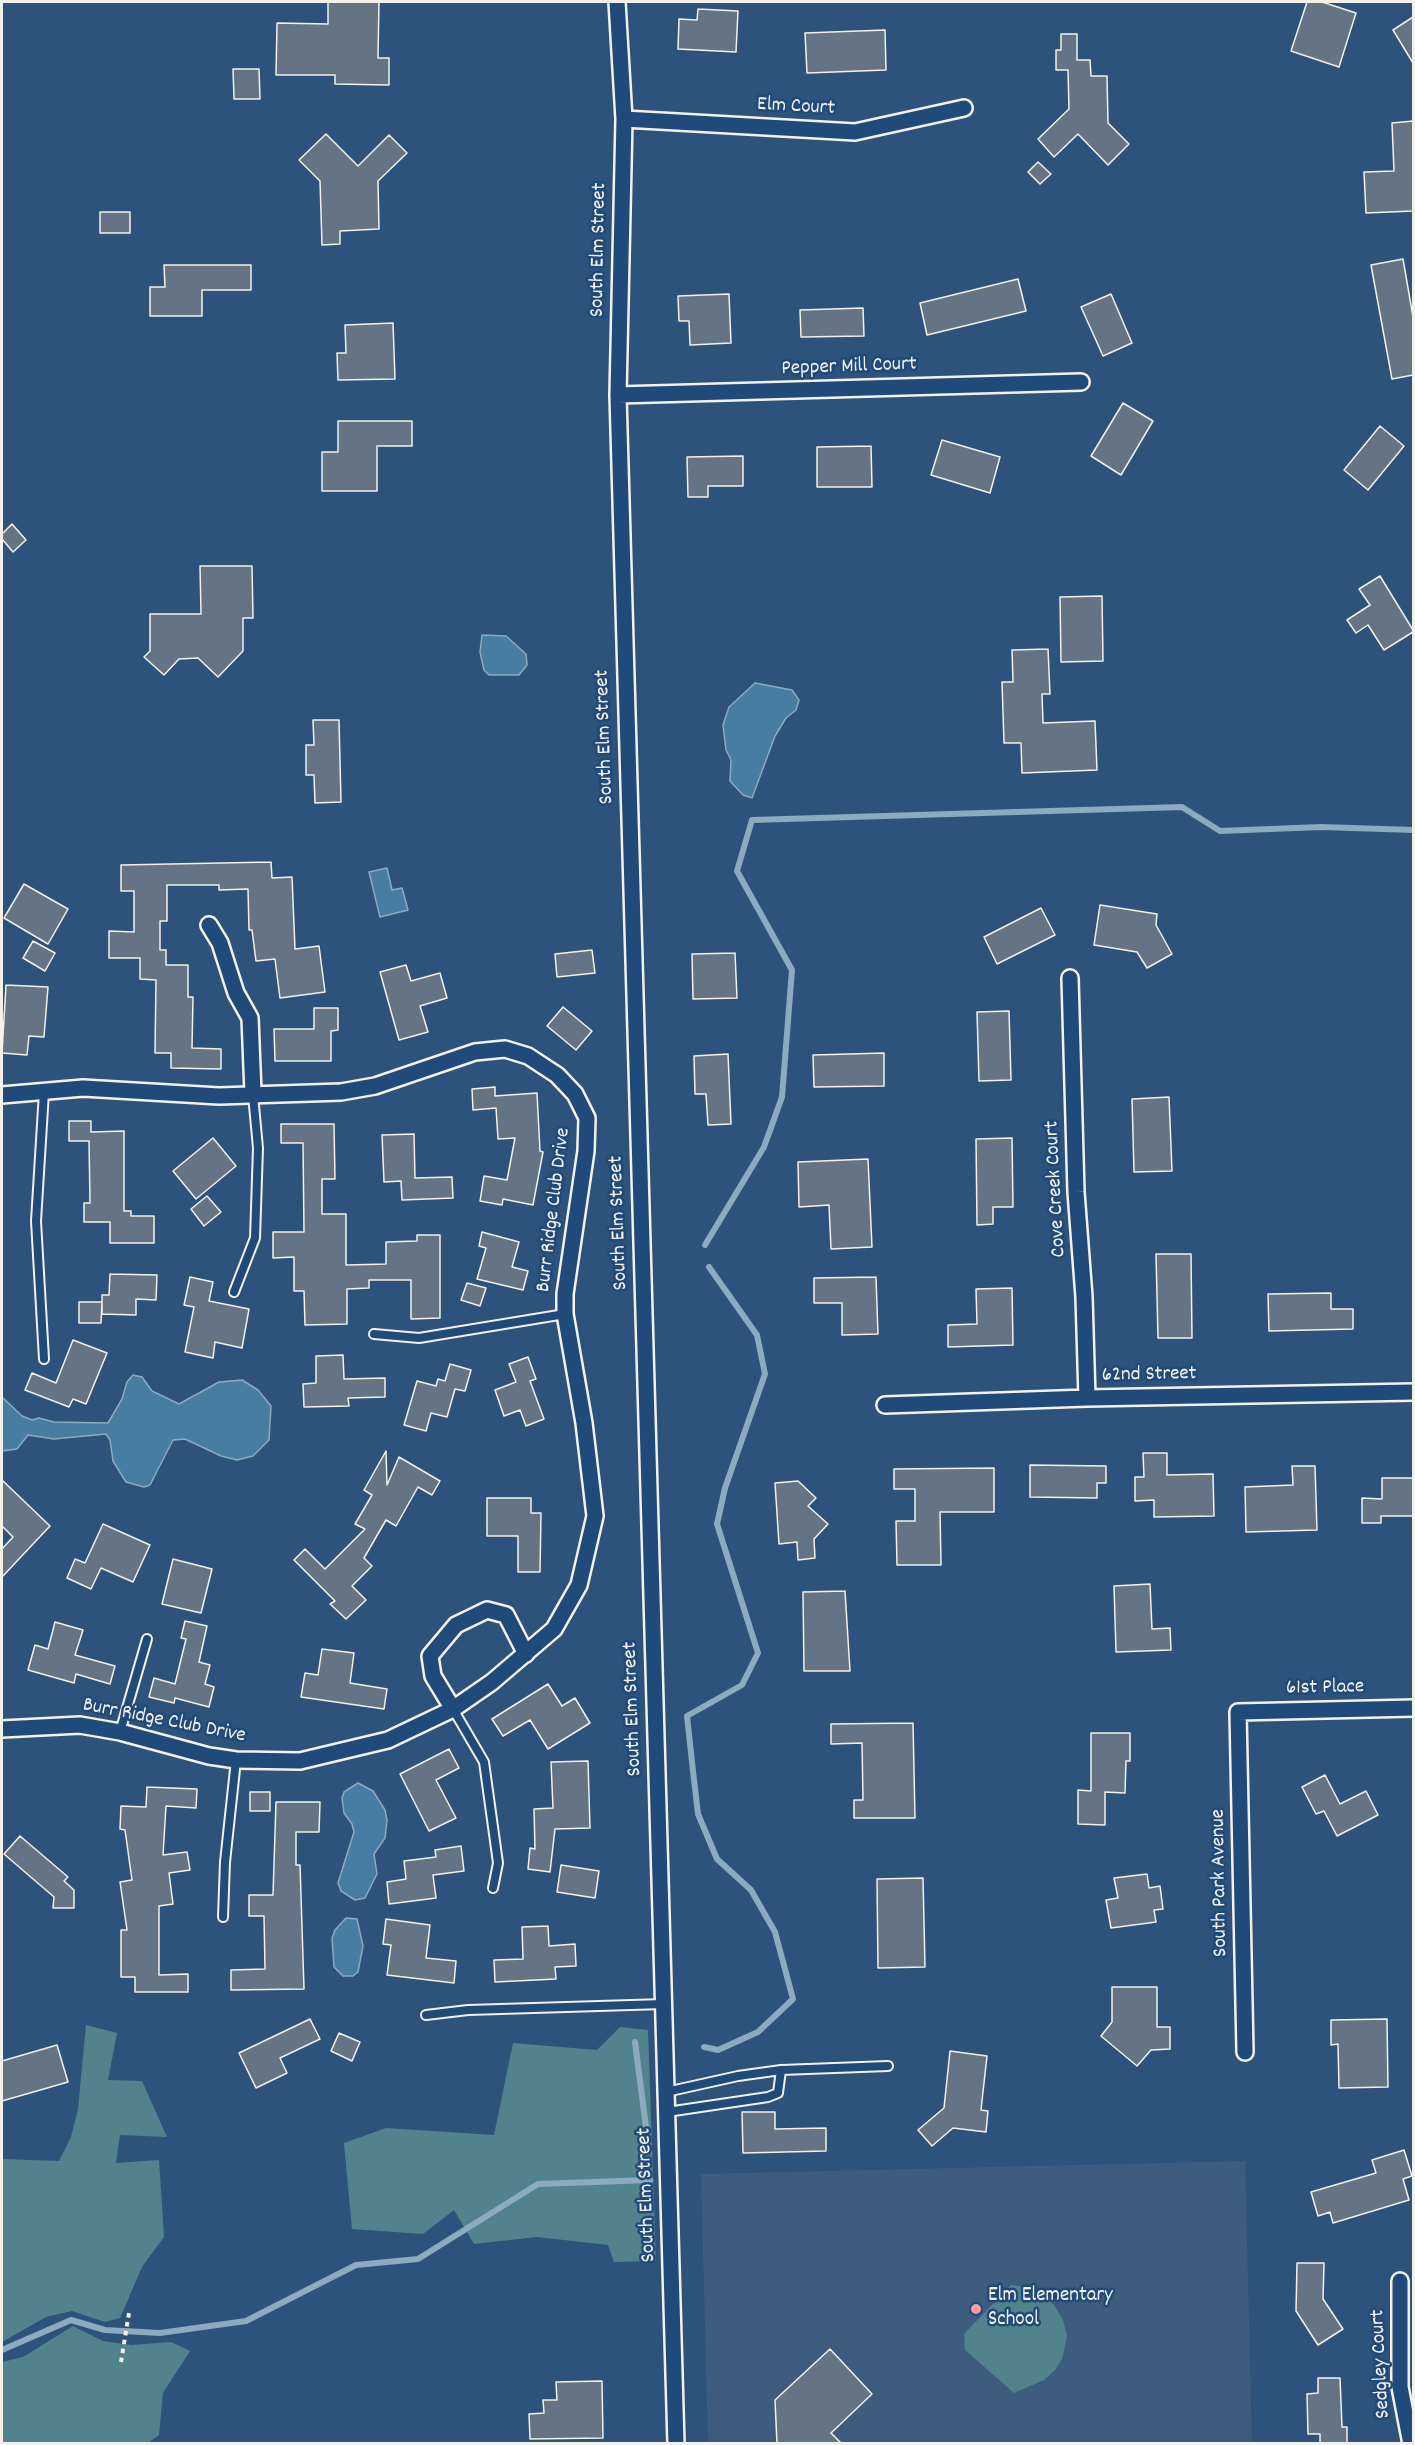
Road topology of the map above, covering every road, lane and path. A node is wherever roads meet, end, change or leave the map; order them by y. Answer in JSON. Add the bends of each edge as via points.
{"nodes":[{"id":1,"x":617,"y":2,"type":"edge"},
{"id":2,"x":964,"y":108,"type":"dead end"},
{"id":3,"x":624,"y":119,"type":"junction"},
{"id":4,"x":1081,"y":382,"type":"dead end"},
{"id":5,"x":618,"y":395,"type":"junction"},
{"id":6,"x":209,"y":925,"type":"dead end"},
{"id":7,"x":1070,"y":978,"type":"dead end"},
{"id":8,"x":44,"y":1092,"type":"junction"},
{"id":9,"x":253,"y":1093,"type":"junction"},
{"id":10,"x":2,"y":1095,"type":"edge"},
{"id":11,"x":234,"y":1292,"type":"dead end"},
{"id":12,"x":565,"y":1314,"type":"junction"},
{"id":13,"x":374,"y":1334,"type":"dead end"},
{"id":14,"x":44,"y":1359,"type":"dead end"},
{"id":15,"x":1413,"y":1392,"type":"edge"},
{"id":16,"x":1087,"y":1398,"type":"junction"},
{"id":17,"x":885,"y":1405,"type":"dead end"},
{"id":18,"x":147,"y":1639,"type":"dead end"},
{"id":19,"x":526,"y":1654,"type":"junction"},
{"id":20,"x":1413,"y":1708,"type":"edge"},
{"id":21,"x":453,"y":1709,"type":"junction"},
{"id":22,"x":1238,"y":1712,"type":"joint"},
{"id":23,"x":2,"y":1730,"type":"edge"},
{"id":24,"x":120,"y":1732,"type":"junction"},
{"id":25,"x":236,"y":1760,"type":"junction"},
{"id":26,"x":493,"y":1888,"type":"dead end"},
{"id":27,"x":223,"y":1917,"type":"dead end"},
{"id":28,"x":664,"y":2004,"type":"junction"},
{"id":29,"x":426,"y":2015,"type":"dead end"},
{"id":30,"x":1245,"y":2052,"type":"dead end"},
{"id":31,"x":888,"y":2066,"type":"dead end"},
{"id":32,"x":781,"y":2070,"type":"junction"},
{"id":33,"x":666,"y":2092,"type":"junction"},
{"id":34,"x":667,"y":2112,"type":"junction"},
{"id":35,"x":1400,"y":2281,"type":"dead end"},
{"id":36,"x":129,"y":2313,"type":"dead end"},
{"id":37,"x":121,"y":2362,"type":"dead end"},
{"id":38,"x":676,"y":2444,"type":"edge"},
{"id":39,"x":1411,"y":2444,"type":"edge"}],
"edges":[{"from":1,"to":3,"type":"street","name":"South Elm Street"},
{"from":2,"to":3,"type":"street","name":"Elm Court","via":[[855,132]]},
{"from":3,"to":5,"type":"street","name":"South Elm Street"},
{"from":4,"to":5,"type":"street","name":"Pepper Mill Court"},
{"from":5,"to":28,"type":"street","name":"South Elm Street"},
{"from":6,"to":9,"type":"street","via":[[250,1018]]},
{"from":7,"to":16,"type":"street","name":"Cove Creek Court"},
{"from":8,"to":9,"type":"street","name":"Burr Ridge Club Drive","via":[[83,1088],[219,1096]]},
{"from":8,"to":10,"type":"street","name":"Burr Ridge Club Drive"},
{"from":8,"to":14,"type":"lane","via":[[36,1221]]},
{"from":9,"to":11,"type":"lane","via":[[258,1149],[255,1238]]},
{"from":9,"to":12,"type":"street","name":"Burr Ridge Club Drive","via":[[364,1088],[464,1055],[505,1049],[528,1056],[557,1075],[575,1094],[587,1118]]},
{"from":12,"to":13,"type":"lane","via":[[419,1338]]},
{"from":12,"to":19,"type":"street","name":"Burr Ridge Club Drive","via":[[595,1516],[579,1585],[554,1629]]},
{"from":15,"to":16,"type":"street","name":"62nd Street"},
{"from":16,"to":17,"type":"street","name":"62nd Street"},
{"from":18,"to":24,"type":"lane"},
{"from":19,"to":21,"type":"street","name":"Burr Ridge Club Drive"},
{"from":19,"to":21,"type":"street","via":[[506,1615],[487,1610],[456,1625],[430,1656],[433,1676]]},
{"from":20,"to":22,"type":"street","name":"61st Place"},
{"from":21,"to":25,"type":"street","name":"Burr Ridge Club Drive","via":[[388,1740],[348,1751],[300,1761]]},
{"from":21,"to":26,"type":"lane","via":[[484,1762],[498,1863]]},
{"from":22,"to":30,"type":"street","name":"South Park Avenue"},
{"from":23,"to":24,"type":"street","name":"Burr Ridge Club Drive","via":[[80,1725]]},
{"from":24,"to":25,"type":"street","name":"Burr Ridge Club Drive"},
{"from":25,"to":27,"type":"lane"},
{"from":28,"to":29,"type":"lane","via":[[468,2010]]},
{"from":28,"to":33,"type":"street","name":"South Elm Street"},
{"from":31,"to":32,"type":"lane"},
{"from":32,"to":33,"type":"lane"},
{"from":32,"to":34,"type":"lane","via":[[778,2093],[768,2097]]},
{"from":33,"to":34,"type":"street","name":"South Elm Street"},
{"from":34,"to":38,"type":"street","name":"South Elm Street"},
{"from":35,"to":39,"type":"street","name":"Sedgley Court","via":[[1400,2387]]},
{"from":36,"to":37,"type":"path"}]}
